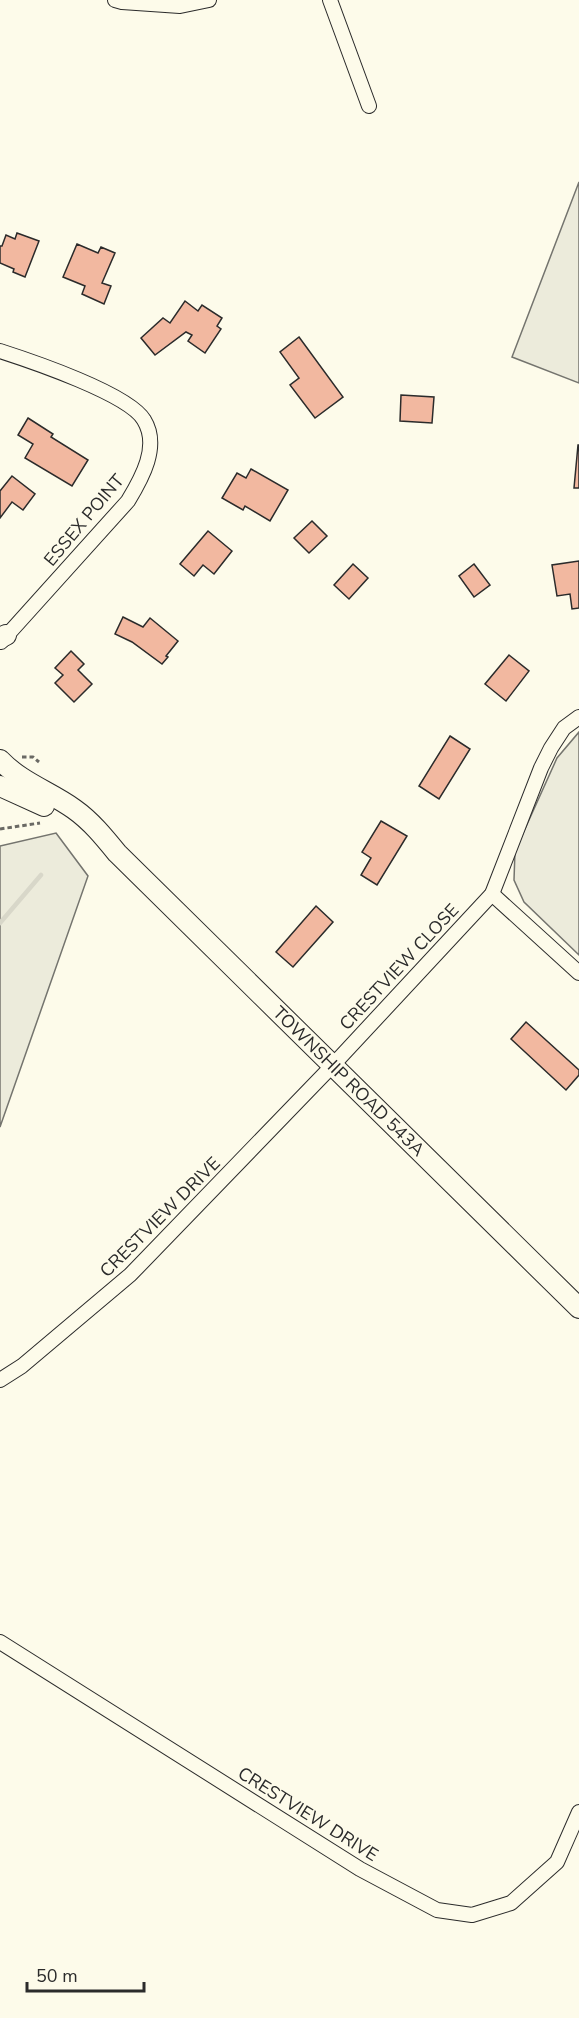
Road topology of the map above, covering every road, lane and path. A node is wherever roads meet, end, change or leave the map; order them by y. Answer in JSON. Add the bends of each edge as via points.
{"nodes":[{"id":1,"x":116,"y":0,"type":"edge"},
{"id":2,"x":208,"y":0,"type":"edge"},
{"id":3,"x":330,"y":0,"type":"edge"},
{"id":4,"x":369,"y":106,"type":"dead end"},
{"id":5,"x":0,"y":351,"type":"edge"},
{"id":6,"x":2,"y":639,"type":"edge"},
{"id":7,"x":579,"y":717,"type":"edge"},
{"id":8,"x":8,"y":760,"type":"edge"},
{"id":9,"x":39,"y":762,"type":"dead end"},
{"id":10,"x":0,"y":786,"type":"edge"},
{"id":11,"x":67,"y":819,"type":"junction"},
{"id":12,"x":0,"y":829,"type":"edge"},
{"id":13,"x":117,"y":853,"type":"junction"},
{"id":14,"x":492,"y":894,"type":"junction"},
{"id":15,"x":579,"y":973,"type":"edge"},
{"id":16,"x":333,"y":1065,"type":"junction"},
{"id":17,"x":579,"y":1308,"type":"edge"},
{"id":18,"x":0,"y":1380,"type":"edge"},
{"id":19,"x":0,"y":1642,"type":"edge"},
{"id":20,"x":579,"y":1812,"type":"edge"}],
"edges":[{"from":1,"to":2,"type":"street","via":[[180,6]]},
{"from":3,"to":4,"type":"street"},
{"from":5,"to":6,"type":"street","name":"ESSEX POINT","via":[[134,408],[145,420],[151,447],[142,478],[128,501]]},
{"from":7,"to":14,"type":"street","name":"CRESTVIEW CLOSE","via":[[564,728],[551,747]]},
{"from":8,"to":9,"type":"path","via":[[33,756]]},
{"from":8,"to":13,"type":"main road","name":"TOWNSHIP ROAD 543A","via":[[24,781],[86,818]]},
{"from":10,"to":11,"type":"main road","name":"TOWNSHIP ROAD 543A"},
{"from":11,"to":12,"type":"path"},
{"from":11,"to":13,"type":"main road","name":"TOWNSHIP ROAD 543A"},
{"from":13,"to":16,"type":"main road","name":"TOWNSHIP ROAD 543A"},
{"from":14,"to":15,"type":"street"},
{"from":14,"to":16,"type":"street","name":"CRESTVIEW CLOSE"},
{"from":16,"to":17,"type":"main road","name":"TOWNSHIP ROAD 543A"},
{"from":16,"to":18,"type":"street","name":"CRESTVIEW DRIVE","via":[[130,1275]]},
{"from":19,"to":20,"type":"street","name":"CRESTVIEW DRIVE","via":[[360,1869],[437,1910],[472,1915],[511,1903],[557,1863]]}]}
